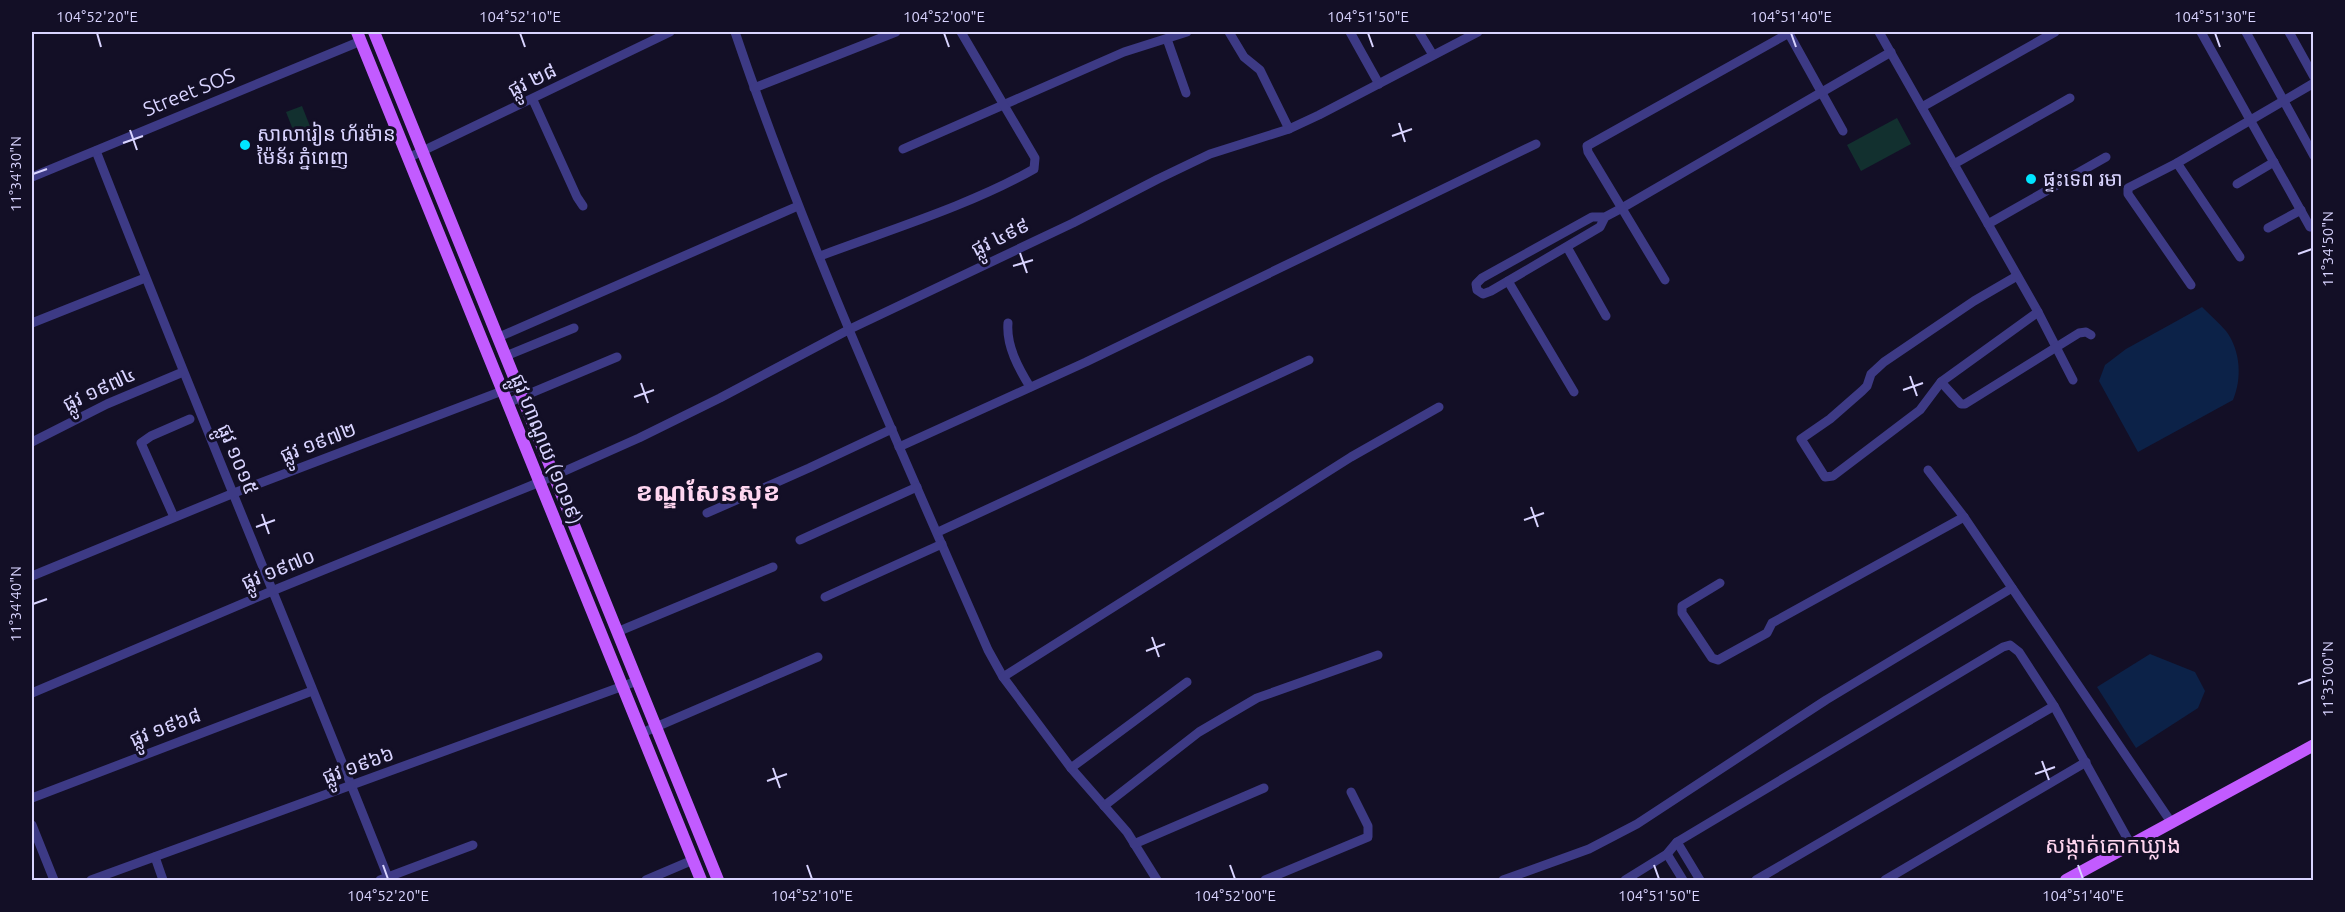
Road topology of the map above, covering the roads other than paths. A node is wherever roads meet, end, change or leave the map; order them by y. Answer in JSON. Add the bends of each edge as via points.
{"nodes":[{"id":1,"x":377,"y":32,"type":"edge"},
{"id":2,"x":670,"y":32,"type":"edge"},
{"id":3,"x":735,"y":32,"type":"edge"},
{"id":4,"x":896,"y":32,"type":"edge"},
{"id":5,"x":962,"y":32,"type":"edge"},
{"id":6,"x":1187,"y":32,"type":"edge"},
{"id":7,"x":1229,"y":32,"type":"edge"},
{"id":8,"x":1350,"y":32,"type":"edge"},
{"id":9,"x":1419,"y":32,"type":"edge"},
{"id":10,"x":1478,"y":32,"type":"edge"},
{"id":11,"x":1788,"y":32,"type":"edge"},
{"id":12,"x":1879,"y":32,"type":"edge"},
{"id":13,"x":2055,"y":32,"type":"edge"},
{"id":14,"x":2201,"y":32,"type":"edge"},
{"id":15,"x":2246,"y":32,"type":"edge"},
{"id":16,"x":2289,"y":32,"type":"edge"},
{"id":17,"x":2043,"y":34,"type":"edge"},
{"id":18,"x":359,"y":36,"type":"edge"},
{"id":19,"x":1167,"y":39,"type":"junction"},
{"id":20,"x":1891,"y":52,"type":"junction"},
{"id":21,"x":1433,"y":55,"type":"junction"},
{"id":22,"x":2313,"y":77,"type":"edge"},
{"id":23,"x":2313,"y":83,"type":"edge"},
{"id":24,"x":1379,"y":84,"type":"junction"},
{"id":25,"x":754,"y":88,"type":"junction"},
{"id":26,"x":1821,"y":92,"type":"junction"},
{"id":27,"x":1186,"y":93,"type":"dead end"},
{"id":28,"x":2070,"y":98,"type":"dead end"},
{"id":29,"x":533,"y":100,"type":"junction"},
{"id":30,"x":2283,"y":100,"type":"junction"},
{"id":31,"x":1004,"y":105,"type":"junction"},
{"id":32,"x":1922,"y":107,"type":"junction"},
{"id":33,"x":2250,"y":120,"type":"junction"},
{"id":34,"x":1289,"y":129,"type":"junction"},
{"id":35,"x":1843,"y":131,"type":"dead end"},
{"id":36,"x":1536,"y":144,"type":"dead end"},
{"id":37,"x":903,"y":149,"type":"dead end"},
{"id":38,"x":96,"y":151,"type":"junction"},
{"id":39,"x":423,"y":153,"type":"junction"},
{"id":40,"x":2313,"y":156,"type":"edge"},
{"id":41,"x":2106,"y":157,"type":"dead end"},
{"id":42,"x":408,"y":158,"type":"junction"},
{"id":43,"x":2274,"y":162,"type":"junction"},
{"id":44,"x":2176,"y":163,"type":"junction"},
{"id":45,"x":1954,"y":164,"type":"junction"},
{"id":46,"x":32,"y":177,"type":"edge"},
{"id":47,"x":2237,"y":184,"type":"dead end"},
{"id":48,"x":583,"y":206,"type":"dead end"},
{"id":49,"x":798,"y":206,"type":"junction"},
{"id":50,"x":1622,"y":208,"type":"junction"},
{"id":51,"x":2301,"y":210,"type":"junction"},
{"id":52,"x":1605,"y":217,"type":"junction"},
{"id":53,"x":1988,"y":224,"type":"junction"},
{"id":54,"x":2310,"y":227,"type":"dead end"},
{"id":55,"x":2268,"y":228,"type":"dead end"},
{"id":56,"x":1567,"y":247,"type":"junction"},
{"id":57,"x":820,"y":256,"type":"junction"},
{"id":58,"x":2240,"y":257,"type":"dead end"},
{"id":59,"x":2017,"y":276,"type":"junction"},
{"id":60,"x":145,"y":278,"type":"junction"},
{"id":61,"x":1665,"y":280,"type":"dead end"},
{"id":62,"x":1508,"y":281,"type":"junction"},
{"id":63,"x":2191,"y":285,"type":"dead end"},
{"id":64,"x":2038,"y":312,"type":"junction"},
{"id":65,"x":1606,"y":316,"type":"dead end"},
{"id":66,"x":32,"y":323,"type":"edge"},
{"id":67,"x":1008,"y":323,"type":"dead end"},
{"id":68,"x":574,"y":328,"type":"dead end"},
{"id":69,"x":850,"y":329,"type":"junction"},
{"id":70,"x":2091,"y":335,"type":"dead end"},
{"id":71,"x":499,"y":337,"type":"junction"},
{"id":72,"x":2056,"y":349,"type":"junction"},
{"id":73,"x":506,"y":356,"type":"junction"},
{"id":74,"x":617,"y":357,"type":"dead end"},
{"id":75,"x":1310,"y":360,"type":"dead end"},
{"id":76,"x":183,"y":372,"type":"junction"},
{"id":77,"x":2073,"y":380,"type":"dead end"},
{"id":78,"x":1941,"y":382,"type":"junction"},
{"id":79,"x":1030,"y":387,"type":"junction"},
{"id":80,"x":520,"y":391,"type":"junction"},
{"id":81,"x":1574,"y":392,"type":"dead end"},
{"id":82,"x":505,"y":397,"type":"junction"},
{"id":83,"x":1439,"y":407,"type":"dead end"},
{"id":84,"x":190,"y":419,"type":"dead end"},
{"id":85,"x":892,"y":429,"type":"junction"},
{"id":86,"x":32,"y":442,"type":"edge"},
{"id":87,"x":899,"y":447,"type":"junction"},
{"id":88,"x":1928,"y":470,"type":"dead end"},
{"id":89,"x":554,"y":476,"type":"junction"},
{"id":90,"x":540,"y":482,"type":"junction"},
{"id":91,"x":917,"y":487,"type":"junction"},
{"id":92,"x":234,"y":493,"type":"junction"},
{"id":93,"x":707,"y":513,"type":"dead end"},
{"id":94,"x":174,"y":517,"type":"junction"},
{"id":95,"x":1964,"y":517,"type":"junction"},
{"id":96,"x":938,"y":532,"type":"junction"},
{"id":97,"x":800,"y":540,"type":"dead end"},
{"id":98,"x":942,"y":544,"type":"junction"},
{"id":99,"x":772,"y":567,"type":"dead end"},
{"id":100,"x":32,"y":576,"type":"edge"},
{"id":101,"x":1720,"y":583,"type":"dead end"},
{"id":102,"x":2012,"y":588,"type":"junction"},
{"id":103,"x":272,"y":591,"type":"junction"},
{"id":104,"x":825,"y":597,"type":"dead end"},
{"id":105,"x":617,"y":632,"type":"junction"},
{"id":106,"x":1378,"y":655,"type":"dead end"},
{"id":107,"x":818,"y":657,"type":"dead end"},
{"id":108,"x":1003,"y":677,"type":"junction"},
{"id":109,"x":637,"y":681,"type":"junction"},
{"id":110,"x":1187,"y":682,"type":"dead end"},
{"id":111,"x":623,"y":687,"type":"junction"},
{"id":112,"x":312,"y":691,"type":"junction"},
{"id":113,"x":32,"y":693,"type":"edge"},
{"id":114,"x":2054,"y":706,"type":"junction"},
{"id":115,"x":656,"y":727,"type":"junction"},
{"id":116,"x":642,"y":733,"type":"junction"},
{"id":117,"x":2313,"y":746,"type":"edge"},
{"id":118,"x":2086,"y":762,"type":"junction"},
{"id":119,"x":1071,"y":768,"type":"junction"},
{"id":120,"x":352,"y":787,"type":"junction"},
{"id":121,"x":1264,"y":788,"type":"dead end"},
{"id":122,"x":1351,"y":792,"type":"dead end"},
{"id":123,"x":32,"y":798,"type":"edge"},
{"id":124,"x":1104,"y":806,"type":"junction"},
{"id":125,"x":2171,"y":822,"type":"junction"},
{"id":126,"x":32,"y":825,"type":"edge"},
{"id":127,"x":1677,"y":842,"type":"junction"},
{"id":128,"x":473,"y":844,"type":"dead end"},
{"id":129,"x":1134,"y":844,"type":"junction"},
{"id":130,"x":2131,"y":845,"type":"junction"},
{"id":131,"x":1667,"y":854,"type":"junction"},
{"id":132,"x":155,"y":857,"type":"junction"},
{"id":133,"x":693,"y":860,"type":"junction"},
{"id":134,"x":386,"y":879,"type":"edge"},
{"id":135,"x":54,"y":880,"type":"edge"},
{"id":136,"x":91,"y":880,"type":"edge"},
{"id":137,"x":163,"y":880,"type":"edge"},
{"id":138,"x":646,"y":880,"type":"edge"},
{"id":139,"x":701,"y":880,"type":"edge"},
{"id":140,"x":718,"y":880,"type":"edge"},
{"id":141,"x":1157,"y":880,"type":"edge"},
{"id":142,"x":1264,"y":880,"type":"edge"},
{"id":143,"x":1503,"y":880,"type":"edge"},
{"id":144,"x":1625,"y":880,"type":"edge"},
{"id":145,"x":1683,"y":880,"type":"edge"},
{"id":146,"x":1700,"y":880,"type":"edge"},
{"id":147,"x":1756,"y":880,"type":"edge"},
{"id":148,"x":1885,"y":880,"type":"edge"},
{"id":149,"x":2066,"y":880,"type":"edge"}],
"edges":[{"from":1,"to":39,"type":"main road","name":"ផ្លូវ ហាណូយ (១០១៩)"},
{"from":2,"to":29,"type":"street","name":"ផ្លូវ ២៨"},
{"from":3,"to":25,"type":"street"},
{"from":4,"to":25,"type":"street"},
{"from":5,"to":31,"type":"street"},
{"from":6,"to":19,"type":"street"},
{"from":7,"to":34,"type":"street","via":[[1244,57],[1260,70]]},
{"from":8,"to":24,"type":"street"},
{"from":9,"to":21,"type":"street"},
{"from":10,"to":21,"type":"street","name":"ផ្លូវ ៤៩៩"},
{"from":11,"to":26,"type":"street"},
{"from":11,"to":50,"type":"street","via":[[1587,146]]},
{"from":12,"to":20,"type":"street"},
{"from":13,"to":17,"type":"street"},
{"from":14,"to":33,"type":"street"},
{"from":15,"to":30,"type":"street"},
{"from":16,"to":22,"type":"street"},
{"from":17,"to":32,"type":"street"},
{"from":18,"to":38,"type":"street","name":"Street SOS"},
{"from":18,"to":42,"type":"main road","name":"ផ្លូវ ហាណូយ (១០១៩)"},
{"from":19,"to":27,"type":"street"},
{"from":19,"to":31,"type":"street","via":[[1124,52]]},
{"from":20,"to":26,"type":"street"},
{"from":20,"to":32,"type":"street"},
{"from":21,"to":24,"type":"street","name":"ផ្លូវ ៤៩៩"},
{"from":23,"to":30,"type":"street"},
{"from":24,"to":34,"type":"street","name":"ផ្លូវ ៤៩៩"},
{"from":25,"to":49,"type":"street"},
{"from":26,"to":35,"type":"street"},
{"from":26,"to":50,"type":"street"},
{"from":28,"to":45,"type":"street"},
{"from":29,"to":39,"type":"street","name":"ផ្លូវ ២៨"},
{"from":29,"to":48,"type":"street"},
{"from":30,"to":33,"type":"street"},
{"from":30,"to":40,"type":"street"},
{"from":31,"to":37,"type":"street"},
{"from":31,"to":57,"type":"street","via":[[1035,158],[1034,168],[936,213]]},
{"from":32,"to":45,"type":"street"},
{"from":33,"to":43,"type":"street"},
{"from":33,"to":44,"type":"street"},
{"from":34,"to":69,"type":"street","name":"ផ្លូវ ៤៩៩","via":[[1210,154]]},
{"from":36,"to":79,"type":"street"},
{"from":38,"to":46,"type":"street","name":"Street SOS"},
{"from":38,"to":60,"type":"street","name":"ផ្លូវ ១០១៥"},
{"from":39,"to":42,"type":"street","name":"ផ្លូវ ២៨"},
{"from":39,"to":71,"type":"main road","name":"ផ្លូវ ហាណូយ (១០១៩)"},
{"from":41,"to":53,"type":"street"},
{"from":42,"to":82,"type":"main road","name":"ផ្លូវ ហាណូយ (១០១៩)"},
{"from":43,"to":47,"type":"street"},
{"from":43,"to":51,"type":"street"},
{"from":44,"to":58,"type":"street"},
{"from":44,"to":63,"type":"street","via":[[2128,188],[2128,194]]},
{"from":45,"to":53,"type":"street"},
{"from":49,"to":57,"type":"street"},
{"from":49,"to":71,"type":"street"},
{"from":50,"to":52,"type":"street"},
{"from":50,"to":61,"type":"street"},
{"from":51,"to":54,"type":"street"},
{"from":51,"to":55,"type":"street"},
{"from":52,"to":56,"type":"street","via":[[1600,227]]},
{"from":52,"to":62,"type":"street","via":[[1592,217],[1476,284],[1483,294]]},
{"from":53,"to":59,"type":"street"},
{"from":56,"to":62,"type":"street"},
{"from":56,"to":65,"type":"street"},
{"from":57,"to":69,"type":"street"},
{"from":59,"to":64,"type":"street"},
{"from":59,"to":78,"type":"street","via":[[1884,362],[1871,374],[1862,391],[1801,438],[1825,477],[1833,476],[1920,410]]},
{"from":60,"to":66,"type":"street"},
{"from":60,"to":76,"type":"street","name":"ផ្លូវ ១០១៥"},
{"from":62,"to":81,"type":"street"},
{"from":64,"to":72,"type":"street"},
{"from":64,"to":78,"type":"street"},
{"from":67,"to":79,"type":"street","via":[[1010,343]]},
{"from":68,"to":73,"type":"street"},
{"from":69,"to":85,"type":"street"},
{"from":69,"to":89,"type":"street","name":"ផ្លូវ ៤៩៩","via":[[720,398]]},
{"from":70,"to":72,"type":"street","via":[[2079,333]]},
{"from":71,"to":73,"type":"main road","name":"ផ្លូវ ហាណូយ (១០១៩)"},
{"from":72,"to":77,"type":"street"},
{"from":72,"to":78,"type":"street","via":[[1965,404]]},
{"from":73,"to":80,"type":"main road","name":"ផ្លូវ ហាណូយ (១០១៩)"},
{"from":74,"to":80,"type":"street","name":"ផ្លូវ ១៩៧២"},
{"from":75,"to":96,"type":"street"},
{"from":76,"to":86,"type":"street","name":"ផ្លូវ ១៩៧៤","via":[[106,404]]},
{"from":76,"to":92,"type":"street","name":"ផ្លូវ ១០១៥"},
{"from":79,"to":87,"type":"street"},
{"from":80,"to":82,"type":"street","name":"ផ្លូវ ១៩៧២"},
{"from":80,"to":89,"type":"main road","name":"ផ្លូវ ហាណូយ (១០១៩)"},
{"from":82,"to":90,"type":"main road","name":"ផ្លូវ ហាណូយ (១០១៩)"},
{"from":82,"to":92,"type":"street","name":"ផ្លូវ ១៩៧២"},
{"from":83,"to":108,"type":"street","via":[[1331,469]]},
{"from":84,"to":94,"type":"street","via":[[141,443]]},
{"from":85,"to":87,"type":"street"},
{"from":85,"to":93,"type":"street"},
{"from":87,"to":91,"type":"street"},
{"from":88,"to":95,"type":"street"},
{"from":89,"to":90,"type":"street","name":"ផ្លូវ ៤៩៩"},
{"from":89,"to":105,"type":"main road","name":"ផ្លូវ ហាណូយ (១០១៩)"},
{"from":90,"to":103,"type":"street","name":"ផ្លូវ ១៩៧០"},
{"from":90,"to":111,"type":"main road","name":"ផ្លូវ ហាណូយ (១០១៩)"},
{"from":91,"to":96,"type":"street"},
{"from":91,"to":97,"type":"street"},
{"from":92,"to":94,"type":"street","name":"ផ្លូវ ១៩៧២"},
{"from":92,"to":103,"type":"street","name":"ផ្លូវ ១០១៥"},
{"from":94,"to":100,"type":"street","name":"ផ្លូវ ១៩៧២"},
{"from":95,"to":101,"type":"street","via":[[1809,601],[1772,623],[1767,633],[1718,660],[1712,658],[1682,613],[1682,606]]},
{"from":95,"to":102,"type":"street"},
{"from":96,"to":98,"type":"street"},
{"from":98,"to":104,"type":"street"},
{"from":98,"to":108,"type":"street"},
{"from":99,"to":105,"type":"street"},
{"from":102,"to":125,"type":"street"},
{"from":102,"to":143,"type":"street","via":[[1826,700],[1637,824],[1589,849]]},
{"from":103,"to":112,"type":"street","name":"ផ្លូវ ១០១៥"},
{"from":103,"to":113,"type":"street","name":"ផ្លូវ ១៩៧០"},
{"from":105,"to":109,"type":"main road","name":"ផ្លូវ ហាណូយ (១០១៩)"},
{"from":106,"to":124,"type":"street","via":[[1257,698],[1199,732]]},
{"from":107,"to":115,"type":"street"},
{"from":108,"to":119,"type":"street"},
{"from":109,"to":111,"type":"street","name":"ផ្លូវ ១៩៦៦"},
{"from":109,"to":115,"type":"main road","name":"ផ្លូវ ហាណូយ (១០១៩)"},
{"from":110,"to":119,"type":"street"},
{"from":111,"to":116,"type":"main road","name":"ផ្លូវ ហាណូយ (១០១៩)"},
{"from":111,"to":120,"type":"street","name":"ផ្លូវ ១៩៦៦"},
{"from":112,"to":120,"type":"street","name":"ផ្លូវ ១០១៥"},
{"from":112,"to":123,"type":"street","name":"ផ្លូវ ១៩៦៨"},
{"from":114,"to":118,"type":"street"},
{"from":114,"to":127,"type":"street","via":[[2019,652],[2010,645],[2003,647]]},
{"from":114,"to":147,"type":"street"},
{"from":115,"to":116,"type":"street"},
{"from":115,"to":140,"type":"main road","name":"ផ្លូវ ហាណូយ (១០១៩)"},
{"from":116,"to":133,"type":"main road","name":"ផ្លូវ ហាណូយ (១០១៩)"},
{"from":117,"to":125,"type":"main road"},
{"from":118,"to":130,"type":"street"},
{"from":118,"to":148,"type":"street"},
{"from":119,"to":124,"type":"street"},
{"from":120,"to":132,"type":"street","name":"ផ្លូវ ១៩៦៦"},
{"from":120,"to":134,"type":"street","name":"ផ្លូវ ១០១៥"},
{"from":121,"to":129,"type":"street"},
{"from":122,"to":142,"type":"street","via":[[1368,826],[1368,837]]},
{"from":124,"to":129,"type":"street"},
{"from":125,"to":130,"type":"main road"},
{"from":126,"to":135,"type":"street"},
{"from":127,"to":131,"type":"street"},
{"from":127,"to":146,"type":"street"},
{"from":128,"to":134,"type":"street"},
{"from":129,"to":141,"type":"street"},
{"from":130,"to":149,"type":"main road"},
{"from":131,"to":144,"type":"street"},
{"from":131,"to":145,"type":"street"},
{"from":132,"to":136,"type":"street","name":"ផ្លូវ ១៩៦៦"},
{"from":132,"to":137,"type":"street"},
{"from":133,"to":138,"type":"street"},
{"from":133,"to":139,"type":"main road","name":"ផ្លូវ ហាណូយ (១០១៩)"}]}
